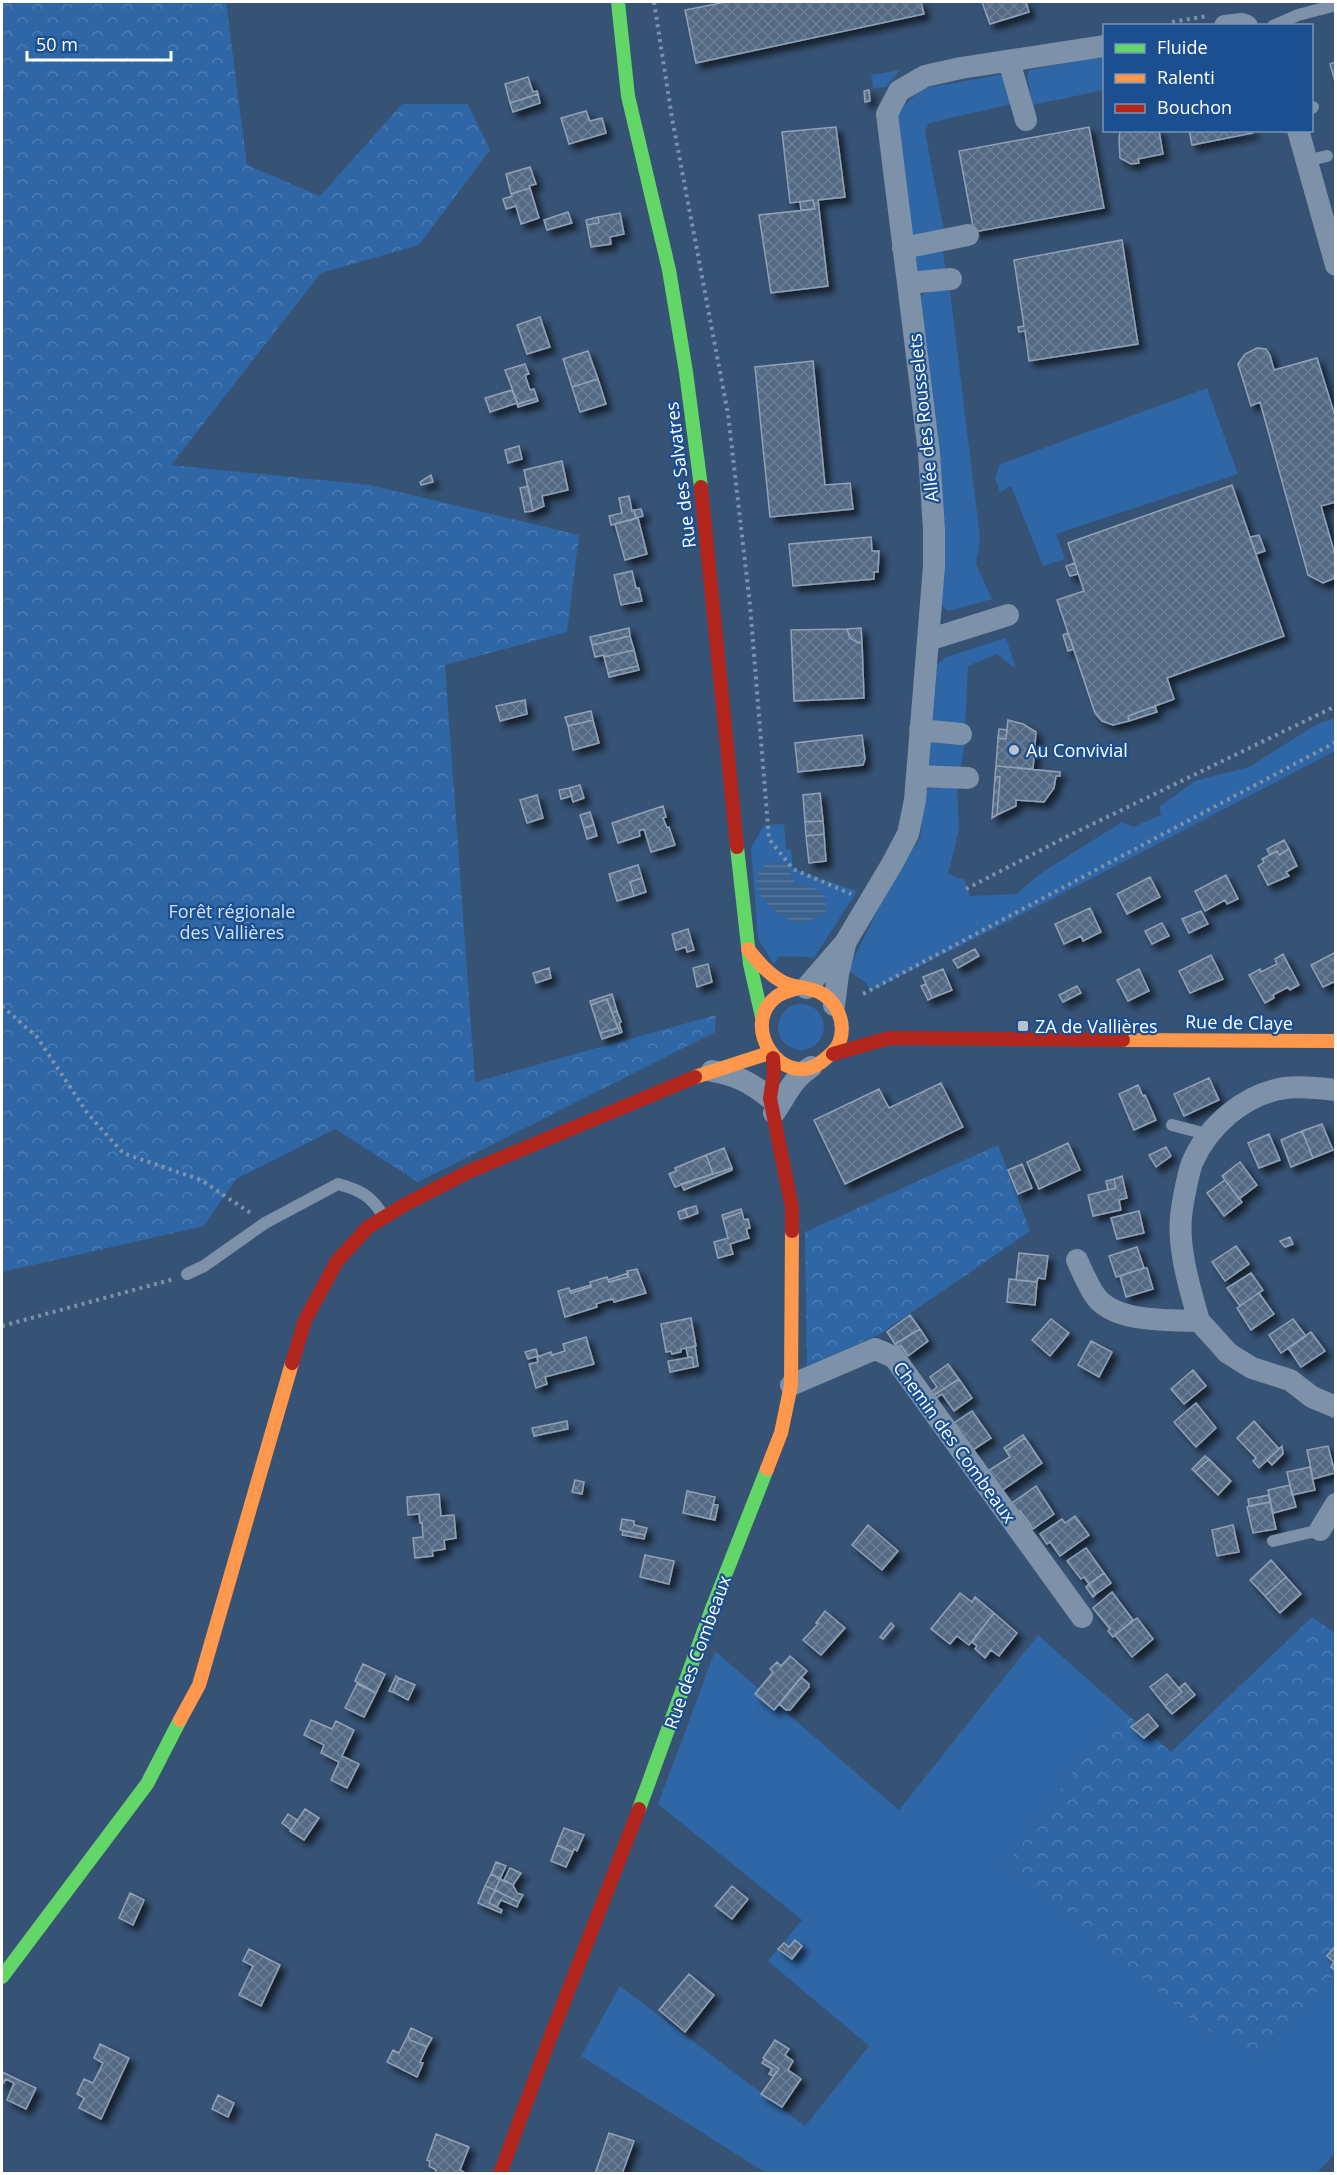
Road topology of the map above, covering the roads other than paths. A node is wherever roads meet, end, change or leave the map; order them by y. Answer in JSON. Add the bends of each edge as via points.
{"nodes":[{"id":1,"x":618,"y":2,"type":"edge"},
{"id":2,"x":1329,"y":5,"type":"edge"},
{"id":3,"x":1278,"y":24,"type":"edge"},
{"id":4,"x":1103,"y":46,"type":"edge"},
{"id":5,"x":1009,"y":61,"type":"junction"},
{"id":6,"x":1026,"y":120,"type":"dead end"},
{"id":7,"x":1299,"y":132,"type":"edge"},
{"id":8,"x":1330,"y":228,"type":"edge"},
{"id":9,"x":968,"y":235,"type":"dead end"},
{"id":10,"x":903,"y":248,"type":"junction"},
{"id":11,"x":1335,"y":265,"type":"edge"},
{"id":12,"x":951,"y":279,"type":"dead end"},
{"id":13,"x":908,"y":283,"type":"junction"},
{"id":14,"x":1008,"y":615,"type":"dead end"},
{"id":15,"x":928,"y":640,"type":"junction"},
{"id":16,"x":920,"y":730,"type":"junction"},
{"id":17,"x":961,"y":734,"type":"dead end"},
{"id":18,"x":917,"y":776,"type":"junction"},
{"id":19,"x":968,"y":778,"type":"dead end"},
{"id":20,"x":845,"y":943,"type":"junction"},
{"id":21,"x":748,"y":949,"type":"junction"},
{"id":22,"x":803,"y":988,"type":"junction"},
{"id":23,"x":837,"y":1011,"type":"junction"},
{"id":24,"x":758,"y":1028,"type":"junction"},
{"id":25,"x":889,"y":1038,"type":"junction"},
{"id":26,"x":1335,"y":1041,"type":"edge"},
{"id":27,"x":737,"y":1049,"type":"dead end"},
{"id":28,"x":833,"y":1054,"type":"junction"},
{"id":29,"x":771,"y":1056,"type":"junction"},
{"id":30,"x":811,"y":1067,"type":"junction"},
{"id":31,"x":708,"y":1072,"type":"junction"},
{"id":32,"x":1335,"y":1090,"type":"edge"},
{"id":33,"x":772,"y":1105,"type":"junction"},
{"id":34,"x":1172,"y":1125,"type":"dead end"},
{"id":35,"x":1210,"y":1135,"type":"junction"},
{"id":36,"x":384,"y":1218,"type":"junction"},
{"id":37,"x":1077,"y":1260,"type":"dead end"},
{"id":38,"x":187,"y":1274,"type":"road end"},
{"id":39,"x":1199,"y":1321,"type":"junction"},
{"id":40,"x":791,"y":1385,"type":"junction"},
{"id":41,"x":1335,"y":1407,"type":"edge"},
{"id":42,"x":1335,"y":1504,"type":"edge"},
{"id":43,"x":1320,"y":1530,"type":"joint"},
{"id":44,"x":1273,"y":1541,"type":"dead end"},
{"id":45,"x":1082,"y":1617,"type":"dead end"},
{"id":46,"x":2,"y":1977,"type":"edge"},
{"id":47,"x":500,"y":2174,"type":"edge"}],
"edges":[{"from":1,"to":21,"type":"street","name":"Rue des Salvatres","via":[[628,96],[669,270],[686,372]]},
{"from":2,"to":3,"type":"lane"},
{"from":4,"to":5,"type":"street","name":"Allée des Rousselets"},
{"from":5,"to":6,"type":"street"},
{"from":5,"to":10,"type":"street","name":"Allée des Rousselets","via":[[923,70],[899,91],[887,114]]},
{"from":7,"to":8,"type":"street","via":[[1316,158]]},
{"from":8,"to":11,"type":"street"},
{"from":9,"to":10,"type":"street"},
{"from":10,"to":13,"type":"street","name":"Allée des Rousselets"},
{"from":12,"to":13,"type":"street"},
{"from":13,"to":15,"type":"street","name":"Allée des Rousselets","via":[[929,453],[934,530]]},
{"from":14,"to":15,"type":"street"},
{"from":15,"to":16,"type":"street","name":"Allée des Rousselets"},
{"from":16,"to":17,"type":"street"},
{"from":16,"to":18,"type":"street","name":"Allée des Rousselets"},
{"from":18,"to":19,"type":"street"},
{"from":18,"to":20,"type":"street","name":"Allée des Rousselets","via":[[908,834]]},
{"from":20,"to":22,"type":"street","name":"Allée des Rousselets"},
{"from":20,"to":23,"type":"street","name":"Allée des Rousselets","via":[[838,974]]},
{"from":21,"to":22,"type":"street","via":[[773,976]]},
{"from":21,"to":24,"type":"street","name":"Rue des Salvatres"},
{"from":22,"to":23,"type":"street","via":[[825,995]]},
{"from":22,"to":24,"type":"street","via":[[788,989],[776,996],[767,1005]]},
{"from":23,"to":25,"type":"street","name":"Rue de Claye","via":[[849,1024]]},
{"from":23,"to":28,"type":"street","via":[[842,1029]]},
{"from":24,"to":29,"type":"street"},
{"from":25,"to":26,"type":"street","name":"Rue de Claye"},
{"from":25,"to":28,"type":"street","name":"Rue de Claye"},
{"from":27,"to":31,"type":"street"},
{"from":28,"to":30,"type":"street"},
{"from":29,"to":30,"type":"street","via":[[791,1067]]},
{"from":29,"to":31,"type":"street"},
{"from":29,"to":33,"type":"street","name":"Rue des Combeaux"},
{"from":30,"to":33,"type":"street"},
{"from":31,"to":33,"type":"street","via":[[743,1079]]},
{"from":31,"to":36,"type":"street","via":[[470,1171]]},
{"from":32,"to":35,"type":"street","via":[[1284,1088],[1256,1097],[1232,1111]]},
{"from":33,"to":40,"type":"street","name":"Rue des Combeaux","via":[[792,1209]]},
{"from":34,"to":35,"type":"lane"},
{"from":35,"to":39,"type":"street","via":[[1192,1164],[1181,1218],[1185,1271]]},
{"from":36,"to":38,"type":"lane","via":[[361,1191],[338,1184],[266,1223]]},
{"from":36,"to":46,"type":"street","via":[[368,1227],[337,1261],[305,1320],[199,1685],[147,1784]]},
{"from":37,"to":39,"type":"street","via":[[1095,1295],[1113,1312]]},
{"from":39,"to":41,"type":"street","via":[[1228,1353],[1252,1368],[1290,1380],[1312,1397]]},
{"from":40,"to":45,"type":"street","name":"Chemin des Combeaux","via":[[876,1349],[894,1357]]},
{"from":40,"to":47,"type":"street","name":"Rue des Combeaux","via":[[781,1433]]},
{"from":42,"to":43,"type":"street"},
{"from":43,"to":44,"type":"lane"}]}
